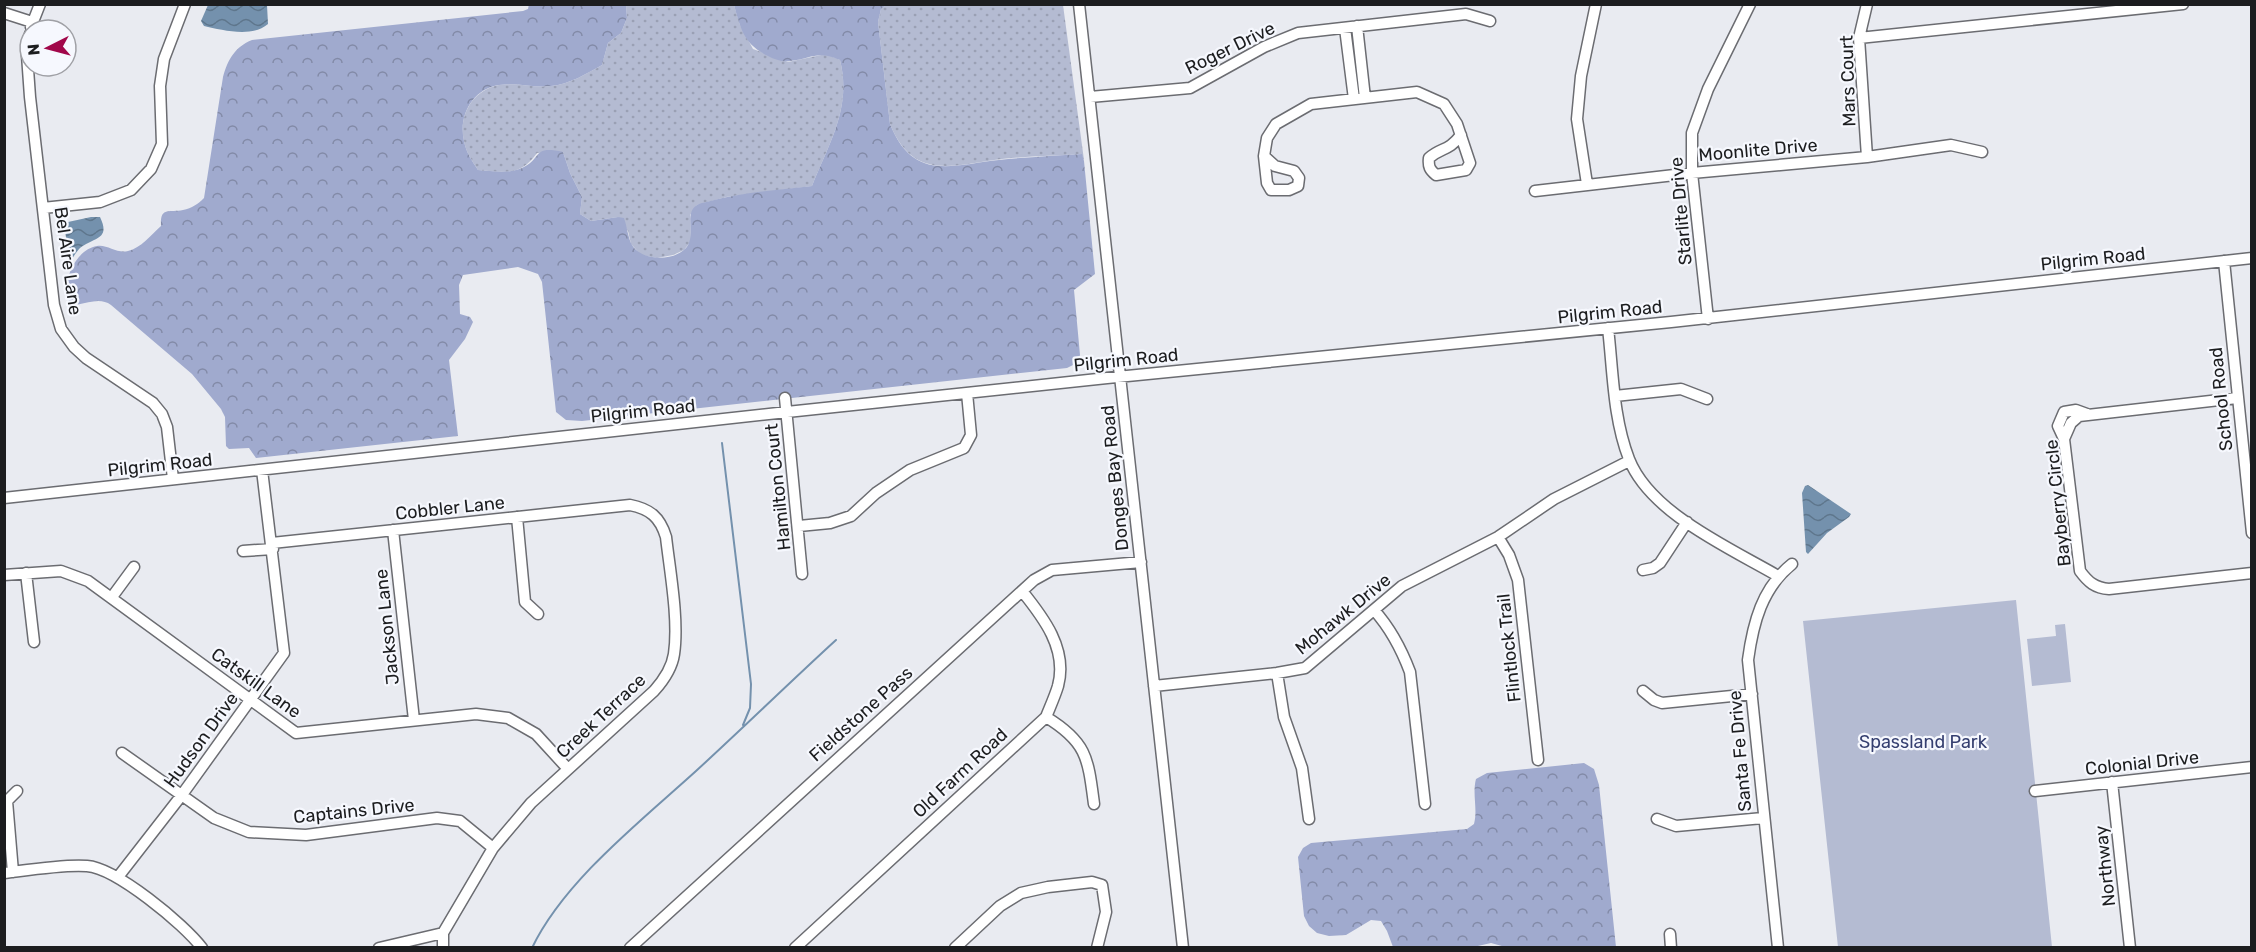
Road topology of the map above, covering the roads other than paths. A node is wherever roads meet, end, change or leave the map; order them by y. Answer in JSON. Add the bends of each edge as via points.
{"nodes":[{"id":1,"x":185,"y":4,"type":"edge"},
{"id":2,"x":1079,"y":4,"type":"edge"},
{"id":3,"x":1596,"y":4,"type":"edge"},
{"id":4,"x":1750,"y":4,"type":"edge"},
{"id":5,"x":1867,"y":4,"type":"edge"},
{"id":6,"x":2183,"y":4,"type":"edge"},
{"id":7,"x":4,"y":13,"type":"edge"},
{"id":8,"x":18,"y":21,"type":"edge"},
{"id":9,"x":1490,"y":21,"type":"dead end"},
{"id":10,"x":1358,"y":26,"type":"junction"},
{"id":11,"x":1345,"y":28,"type":"junction"},
{"id":12,"x":1860,"y":38,"type":"junction"},
{"id":13,"x":29,"y":78,"type":"edge"},
{"id":14,"x":1090,"y":98,"type":"junction"},
{"id":15,"x":1359,"y":99,"type":"junction"},
{"id":16,"x":1461,"y":135,"type":"dead end"},
{"id":17,"x":1983,"y":152,"type":"dead end"},
{"id":18,"x":1264,"y":156,"type":"dead end"},
{"id":19,"x":1868,"y":157,"type":"junction"},
{"id":20,"x":1692,"y":173,"type":"junction"},
{"id":21,"x":1587,"y":184,"type":"junction"},
{"id":22,"x":1535,"y":191,"type":"dead end"},
{"id":23,"x":43,"y":208,"type":"junction"},
{"id":24,"x":2252,"y":258,"type":"edge"},
{"id":25,"x":2224,"y":261,"type":"junction"},
{"id":26,"x":1708,"y":319,"type":"junction"},
{"id":27,"x":1608,"y":328,"type":"junction"},
{"id":28,"x":1120,"y":377,"type":"junction"},
{"id":29,"x":968,"y":393,"type":"junction"},
{"id":30,"x":1615,"y":396,"type":"junction"},
{"id":31,"x":785,"y":398,"type":"dead end"},
{"id":32,"x":2237,"y":398,"type":"junction"},
{"id":33,"x":1707,"y":399,"type":"dead end"},
{"id":34,"x":787,"y":412,"type":"junction"},
{"id":35,"x":1629,"y":461,"type":"junction"},
{"id":36,"x":262,"y":470,"type":"junction"},
{"id":37,"x":173,"y":479,"type":"junction"},
{"id":38,"x":4,"y":498,"type":"edge"},
{"id":39,"x":630,"y":506,"type":"joint"},
{"id":40,"x":518,"y":517,"type":"junction"},
{"id":41,"x":1687,"y":522,"type":"junction"},
{"id":42,"x":799,"y":526,"type":"junction"},
{"id":43,"x":393,"y":530,"type":"junction"},
{"id":44,"x":2252,"y":533,"type":"edge"},
{"id":45,"x":1498,"y":537,"type":"junction"},
{"id":46,"x":272,"y":546,"type":"junction"},
{"id":47,"x":243,"y":551,"type":"dead end"},
{"id":48,"x":1141,"y":562,"type":"junction"},
{"id":49,"x":1792,"y":564,"type":"dead end"},
{"id":50,"x":134,"y":567,"type":"dead end"},
{"id":51,"x":1643,"y":570,"type":"dead end"},
{"id":52,"x":26,"y":573,"type":"junction"},
{"id":53,"x":2252,"y":573,"type":"edge"},
{"id":54,"x":802,"y":574,"type":"dead end"},
{"id":55,"x":4,"y":575,"type":"edge"},
{"id":56,"x":1778,"y":576,"type":"junction"},
{"id":57,"x":1022,"y":591,"type":"junction"},
{"id":58,"x":112,"y":597,"type":"junction"},
{"id":59,"x":1374,"y":610,"type":"junction"},
{"id":60,"x":538,"y":614,"type":"dead end"},
{"id":61,"x":34,"y":642,"type":"dead end"},
{"id":62,"x":1277,"y":673,"type":"junction"},
{"id":63,"x":1154,"y":686,"type":"junction"},
{"id":64,"x":1643,"y":692,"type":"dead end"},
{"id":65,"x":1752,"y":694,"type":"junction"},
{"id":66,"x":251,"y":700,"type":"junction"},
{"id":67,"x":1046,"y":717,"type":"junction"},
{"id":68,"x":414,"y":720,"type":"junction"},
{"id":69,"x":122,"y":753,"type":"dead end"},
{"id":70,"x":1538,"y":760,"type":"dead end"},
{"id":71,"x":2252,"y":767,"type":"edge"},
{"id":72,"x":568,"y":769,"type":"junction"},
{"id":73,"x":2112,"y":782,"type":"junction"},
{"id":74,"x":17,"y":791,"type":"dead end"},
{"id":75,"x":2036,"y":791,"type":"dead end"},
{"id":76,"x":181,"y":796,"type":"junction"},
{"id":77,"x":1094,"y":804,"type":"dead end"},
{"id":78,"x":1425,"y":804,"type":"dead end"},
{"id":79,"x":1763,"y":818,"type":"junction"},
{"id":80,"x":1309,"y":819,"type":"dead end"},
{"id":81,"x":1657,"y":819,"type":"dead end"},
{"id":82,"x":493,"y":848,"type":"junction"},
{"id":83,"x":9,"y":872,"type":"edge"},
{"id":84,"x":118,"y":877,"type":"junction"},
{"id":85,"x":443,"y":933,"type":"junction"},
{"id":86,"x":1670,"y":934,"type":"dead end"},
{"id":87,"x":956,"y":947,"type":"edge"},
{"id":88,"x":202,"y":948,"type":"edge"},
{"id":89,"x":379,"y":948,"type":"edge"},
{"id":90,"x":443,"y":948,"type":"edge"},
{"id":91,"x":630,"y":948,"type":"edge"},
{"id":92,"x":795,"y":948,"type":"edge"},
{"id":93,"x":1097,"y":948,"type":"edge"},
{"id":94,"x":1183,"y":948,"type":"edge"},
{"id":95,"x":1671,"y":948,"type":"edge"},
{"id":96,"x":1778,"y":948,"type":"edge"},
{"id":97,"x":2130,"y":948,"type":"edge"}],
"edges":[{"from":1,"to":23,"type":"street","via":[[164,59],[160,86],[162,144],[151,170],[131,190],[100,202]]},
{"from":2,"to":14,"type":"street","name":"Donges Bay Road"},
{"from":3,"to":21,"type":"street","via":[[1581,76],[1577,119]]},
{"from":4,"to":20,"type":"street","name":"Starlite Drive","via":[[1708,89],[1692,133]]},
{"from":5,"to":12,"type":"street","name":"Mars Court"},
{"from":6,"to":12,"type":"street"},
{"from":7,"to":8,"type":"street"},
{"from":9,"to":10,"type":"street","name":"Roger Drive","via":[[1467,14]]},
{"from":10,"to":11,"type":"street","name":"Roger Drive"},
{"from":10,"to":15,"type":"street"},
{"from":11,"to":14,"type":"street","name":"Roger Drive","via":[[1298,33],[1190,88]]},
{"from":11,"to":15,"type":"street"},
{"from":12,"to":19,"type":"street","name":"Mars Court"},
{"from":13,"to":23,"type":"street","name":"Bel Aire Lane"},
{"from":14,"to":28,"type":"street","name":"Donges Bay Road"},
{"from":15,"to":16,"type":"street","via":[[1417,92],[1444,104]]},
{"from":15,"to":18,"type":"street","via":[[1311,104],[1276,124],[1267,138]]},
{"from":17,"to":19,"type":"street","name":"Moonlite Drive","via":[[1951,145]]},
{"from":19,"to":20,"type":"street","name":"Moonlite Drive"},
{"from":20,"to":21,"type":"street","name":"Moonlite Drive"},
{"from":20,"to":26,"type":"street","name":"Starlite Drive"},
{"from":21,"to":22,"type":"street","name":"Moonlite Drive"},
{"from":23,"to":37,"type":"street","name":"Bel Aire Lane","via":[[54,305],[61,329],[86,358],[153,403],[162,414]]},
{"from":24,"to":25,"type":"street","name":"Pilgrim Road"},
{"from":25,"to":26,"type":"street","name":"Pilgrim Road"},
{"from":25,"to":32,"type":"street","name":"School Road"},
{"from":26,"to":27,"type":"street","name":"Pilgrim Road"},
{"from":27,"to":28,"type":"street","name":"Pilgrim Road"},
{"from":27,"to":30,"type":"street"},
{"from":28,"to":29,"type":"street","name":"Pilgrim Road"},
{"from":28,"to":48,"type":"street","name":"Donges Bay Road"},
{"from":29,"to":34,"type":"street","name":"Pilgrim Road"},
{"from":29,"to":42,"type":"street","via":[[971,435],[964,448],[910,470],[851,516]]},
{"from":30,"to":33,"type":"street","via":[[1681,389]]},
{"from":30,"to":35,"type":"street"},
{"from":31,"to":34,"type":"street","name":"Hamilton Court"},
{"from":32,"to":44,"type":"street","name":"School Road"},
{"from":32,"to":53,"type":"street","name":"Bayberry Circle","via":[[2079,416],[2064,439],[2080,571],[2097,588]]},
{"from":34,"to":36,"type":"street","name":"Pilgrim Road"},
{"from":34,"to":42,"type":"street","name":"Hamilton Court"},
{"from":35,"to":41,"type":"street","via":[[1651,494]]},
{"from":35,"to":45,"type":"street","name":"Mohawk Drive","via":[[1554,499]]},
{"from":36,"to":37,"type":"street","name":"Pilgrim Road"},
{"from":36,"to":46,"type":"street","name":"Hudson Drive"},
{"from":37,"to":38,"type":"street","name":"Pilgrim Road"},
{"from":39,"to":40,"type":"street","name":"Cobbler Lane"},
{"from":39,"to":72,"type":"street","name":"Creek Terrace","via":[[651,512],[662,523],[675,632],[674,656],[654,691]]},
{"from":40,"to":43,"type":"street","name":"Cobbler Lane"},
{"from":40,"to":60,"type":"street","via":[[525,602]]},
{"from":41,"to":51,"type":"street","via":[[1660,564]]},
{"from":41,"to":56,"type":"street"},
{"from":42,"to":54,"type":"street","name":"Hamilton Court"},
{"from":43,"to":46,"type":"street","name":"Cobbler Lane"},
{"from":43,"to":68,"type":"street","name":"Jackson Lane"},
{"from":45,"to":59,"type":"street","name":"Mohawk Drive","via":[[1402,586]]},
{"from":45,"to":70,"type":"street","name":"Flintlock Trail","via":[[1518,580]]},
{"from":46,"to":47,"type":"street","name":"Cobbler Lane"},
{"from":46,"to":66,"type":"street","name":"Hudson Drive","via":[[284,653]]},
{"from":48,"to":57,"type":"street","name":"Fieldstone Pass","via":[[1052,570]]},
{"from":48,"to":63,"type":"street","name":"Donges Bay Road"},
{"from":49,"to":56,"type":"street","name":"Santa Fe Drive"},
{"from":50,"to":58,"type":"street"},
{"from":52,"to":55,"type":"street","name":"Catskill Lane"},
{"from":52,"to":58,"type":"street","name":"Catskill Lane","via":[[61,571],[88,581]]},
{"from":52,"to":61,"type":"street"},
{"from":56,"to":65,"type":"street","name":"Santa Fe Drive","via":[[1760,607],[1752,632],[1748,660]]},
{"from":57,"to":67,"type":"street","name":"Old Farm Road","via":[[1054,637],[1059,684]]},
{"from":57,"to":91,"type":"street","name":"Fieldstone Pass"},
{"from":58,"to":66,"type":"street","name":"Catskill Lane"},
{"from":59,"to":62,"type":"street","name":"Mohawk Drive","via":[[1305,668]]},
{"from":59,"to":78,"type":"street","via":[[1391,629],[1410,672]]},
{"from":62,"to":63,"type":"street","name":"Mohawk Drive"},
{"from":62,"to":80,"type":"street","via":[[1284,717],[1302,768]]},
{"from":63,"to":94,"type":"street","name":"Donges Bay Road"},
{"from":64,"to":65,"type":"street","via":[[1662,703]]},
{"from":65,"to":79,"type":"street","name":"Santa Fe Drive"},
{"from":66,"to":68,"type":"street","name":"Catskill Lane","via":[[296,733]]},
{"from":66,"to":76,"type":"street","name":"Hudson Drive"},
{"from":67,"to":77,"type":"street","via":[[1078,742],[1089,764]]},
{"from":67,"to":92,"type":"street","name":"Old Farm Road"},
{"from":68,"to":72,"type":"street","name":"Catskill Lane","via":[[476,714],[508,718],[536,734]]},
{"from":69,"to":76,"type":"street","name":"Captains Drive"},
{"from":71,"to":73,"type":"street","name":"Colonial Drive"},
{"from":72,"to":82,"type":"street","name":"Creek Terrace","via":[[531,803]]},
{"from":73,"to":75,"type":"street","name":"Colonial Drive"},
{"from":73,"to":97,"type":"street","name":"Northway"},
{"from":74,"to":83,"type":"street","via":[[7,801]]},
{"from":76,"to":82,"type":"street","name":"Captains Drive","via":[[214,818],[249,832],[306,835],[437,818],[460,821]]},
{"from":76,"to":84,"type":"street","name":"Hudson Drive"},
{"from":79,"to":81,"type":"street","via":[[1676,826]]},
{"from":79,"to":96,"type":"street","name":"Santa Fe Drive"},
{"from":82,"to":85,"type":"street","name":"Creek Terrace"},
{"from":83,"to":84,"type":"street","via":[[86,866],[102,868]]},
{"from":84,"to":88,"type":"street","via":[[172,918]]},
{"from":85,"to":89,"type":"street"},
{"from":85,"to":90,"type":"street"},
{"from":86,"to":95,"type":"street"},
{"from":87,"to":93,"type":"street","via":[[1000,906],[1021,893],[1092,882],[1102,885],[1106,912]]}]}
